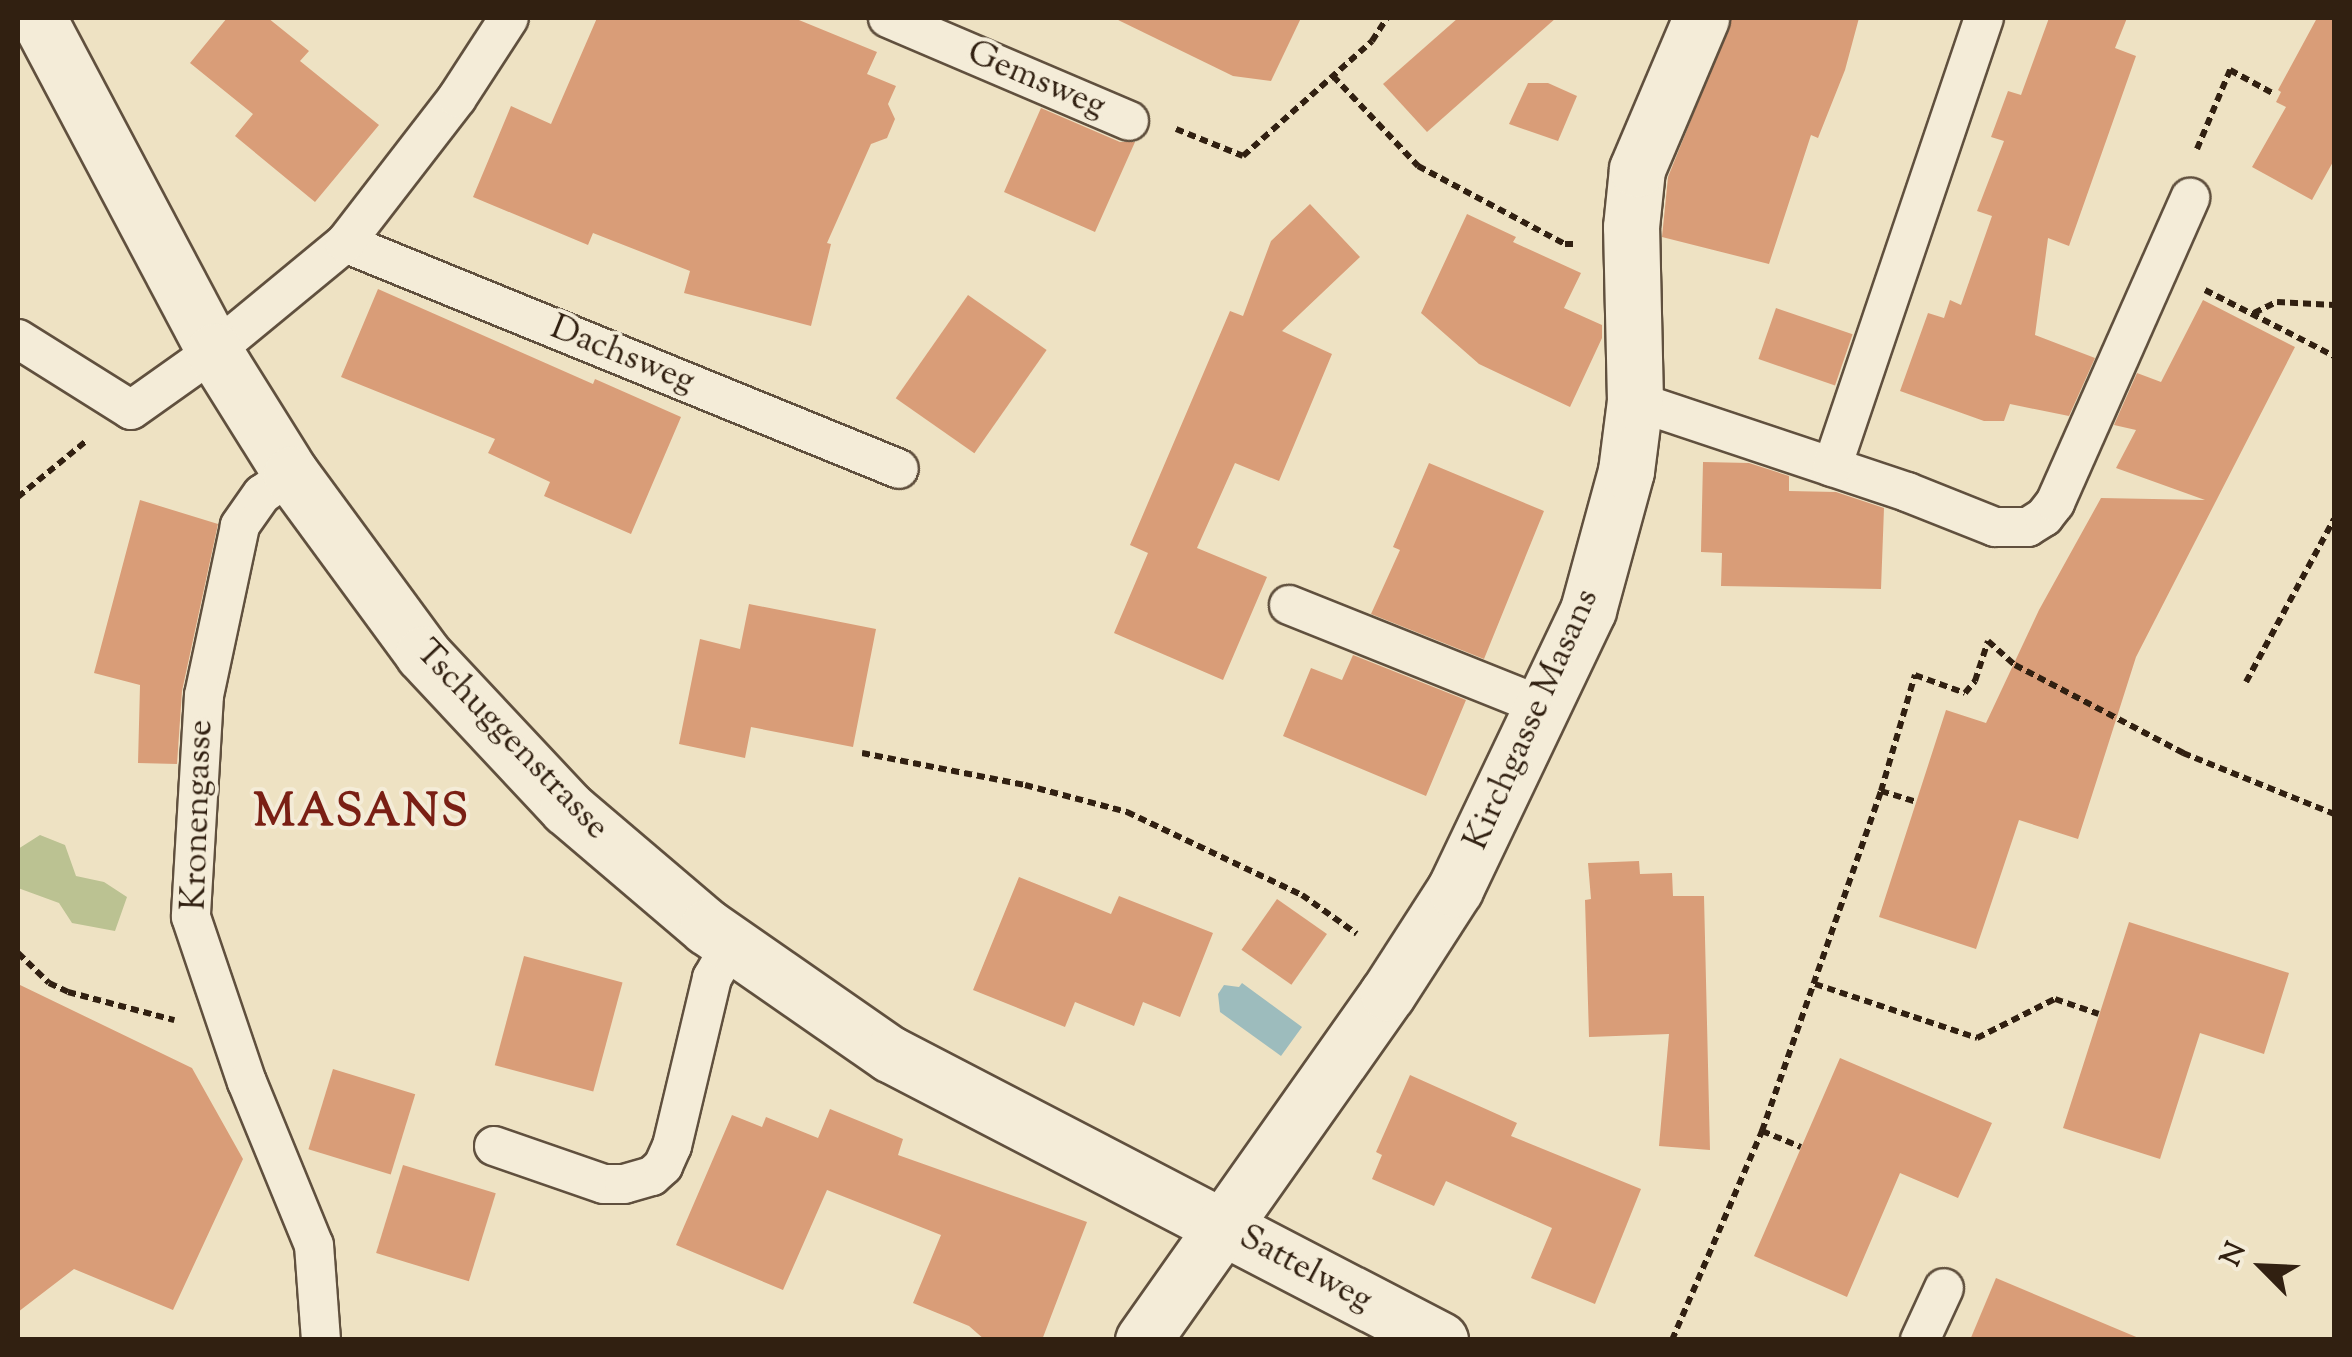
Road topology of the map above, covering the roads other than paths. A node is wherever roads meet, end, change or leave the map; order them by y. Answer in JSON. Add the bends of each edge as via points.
{"nodes":[{"id":1,"x":38,"y":18,"type":"edge"},
{"id":2,"x":509,"y":18,"type":"edge"},
{"id":3,"x":888,"y":18,"type":"edge"},
{"id":4,"x":1702,"y":18,"type":"edge"},
{"id":5,"x":1984,"y":18,"type":"edge"},
{"id":6,"x":1129,"y":121,"type":"road end"},
{"id":7,"x":2190,"y":198,"type":"dead end"},
{"id":8,"x":345,"y":243,"type":"junction"},
{"id":9,"x":18,"y":339,"type":"edge"},
{"id":10,"x":214,"y":350,"type":"junction"},
{"id":11,"x":1634,"y":401,"type":"junction"},
{"id":12,"x":1832,"y":466,"type":"junction"},
{"id":13,"x":899,"y":468,"type":"dead end"},
{"id":14,"x":292,"y":474,"type":"junction"},
{"id":15,"x":1289,"y":605,"type":"dead end"},
{"id":16,"x":1544,"y":708,"type":"junction"},
{"id":17,"x":731,"y":944,"type":"junction"},
{"id":18,"x":494,"y":1146,"type":"dead end"},
{"id":19,"x":1224,"y":1227,"type":"junction"},
{"id":20,"x":1944,"y":1288,"type":"dead end"},
{"id":21,"x":322,"y":1340,"type":"edge"},
{"id":22,"x":1143,"y":1340,"type":"edge"},
{"id":23,"x":1440,"y":1340,"type":"edge"},
{"id":24,"x":1920,"y":1340,"type":"edge"}],
"edges":[{"from":1,"to":10,"type":"street","name":"Tschuggenstrasse"},
{"from":2,"to":8,"type":"lane","via":[[457,98]]},
{"from":3,"to":6,"type":"lane","name":"Gemsweg"},
{"from":4,"to":11,"type":"street","name":"Kirchgasse Masans","via":[[1637,169],[1630,227]]},
{"from":5,"to":12,"type":"lane"},
{"from":7,"to":12,"type":"lane","via":[[2044,517],[2013,530],[1995,527]]},
{"from":8,"to":10,"type":"lane"},
{"from":8,"to":13,"type":"lane","name":"Dachsweg"},
{"from":9,"to":10,"type":"lane","via":[[131,410]]},
{"from":10,"to":14,"type":"street","name":"Tschuggenstrasse"},
{"from":11,"to":12,"type":"lane"},
{"from":11,"to":16,"type":"street","name":"Kirchgasse Masans","via":[[1611,535],[1588,610]]},
{"from":14,"to":17,"type":"street","name":"Tschuggenstrasse","via":[[449,682],[567,808]]},
{"from":14,"to":21,"type":"lane","name":"Kronengasse","via":[[262,494],[240,526],[204,695],[191,918],[314,1245]]},
{"from":15,"to":16,"type":"lane"},
{"from":16,"to":19,"type":"street","name":"Kirchgasse Masans","via":[[1455,889]]},
{"from":17,"to":18,"type":"lane","via":[[712,978],[672,1146],[652,1176],[604,1184]]},
{"from":17,"to":19,"type":"street","name":"Tschuggenstrasse","via":[[890,1054]]},
{"from":19,"to":22,"type":"street","name":"Kirchgasse Masans"},
{"from":19,"to":23,"type":"street","name":"Sattelweg"},
{"from":20,"to":24,"type":"lane"}]}
